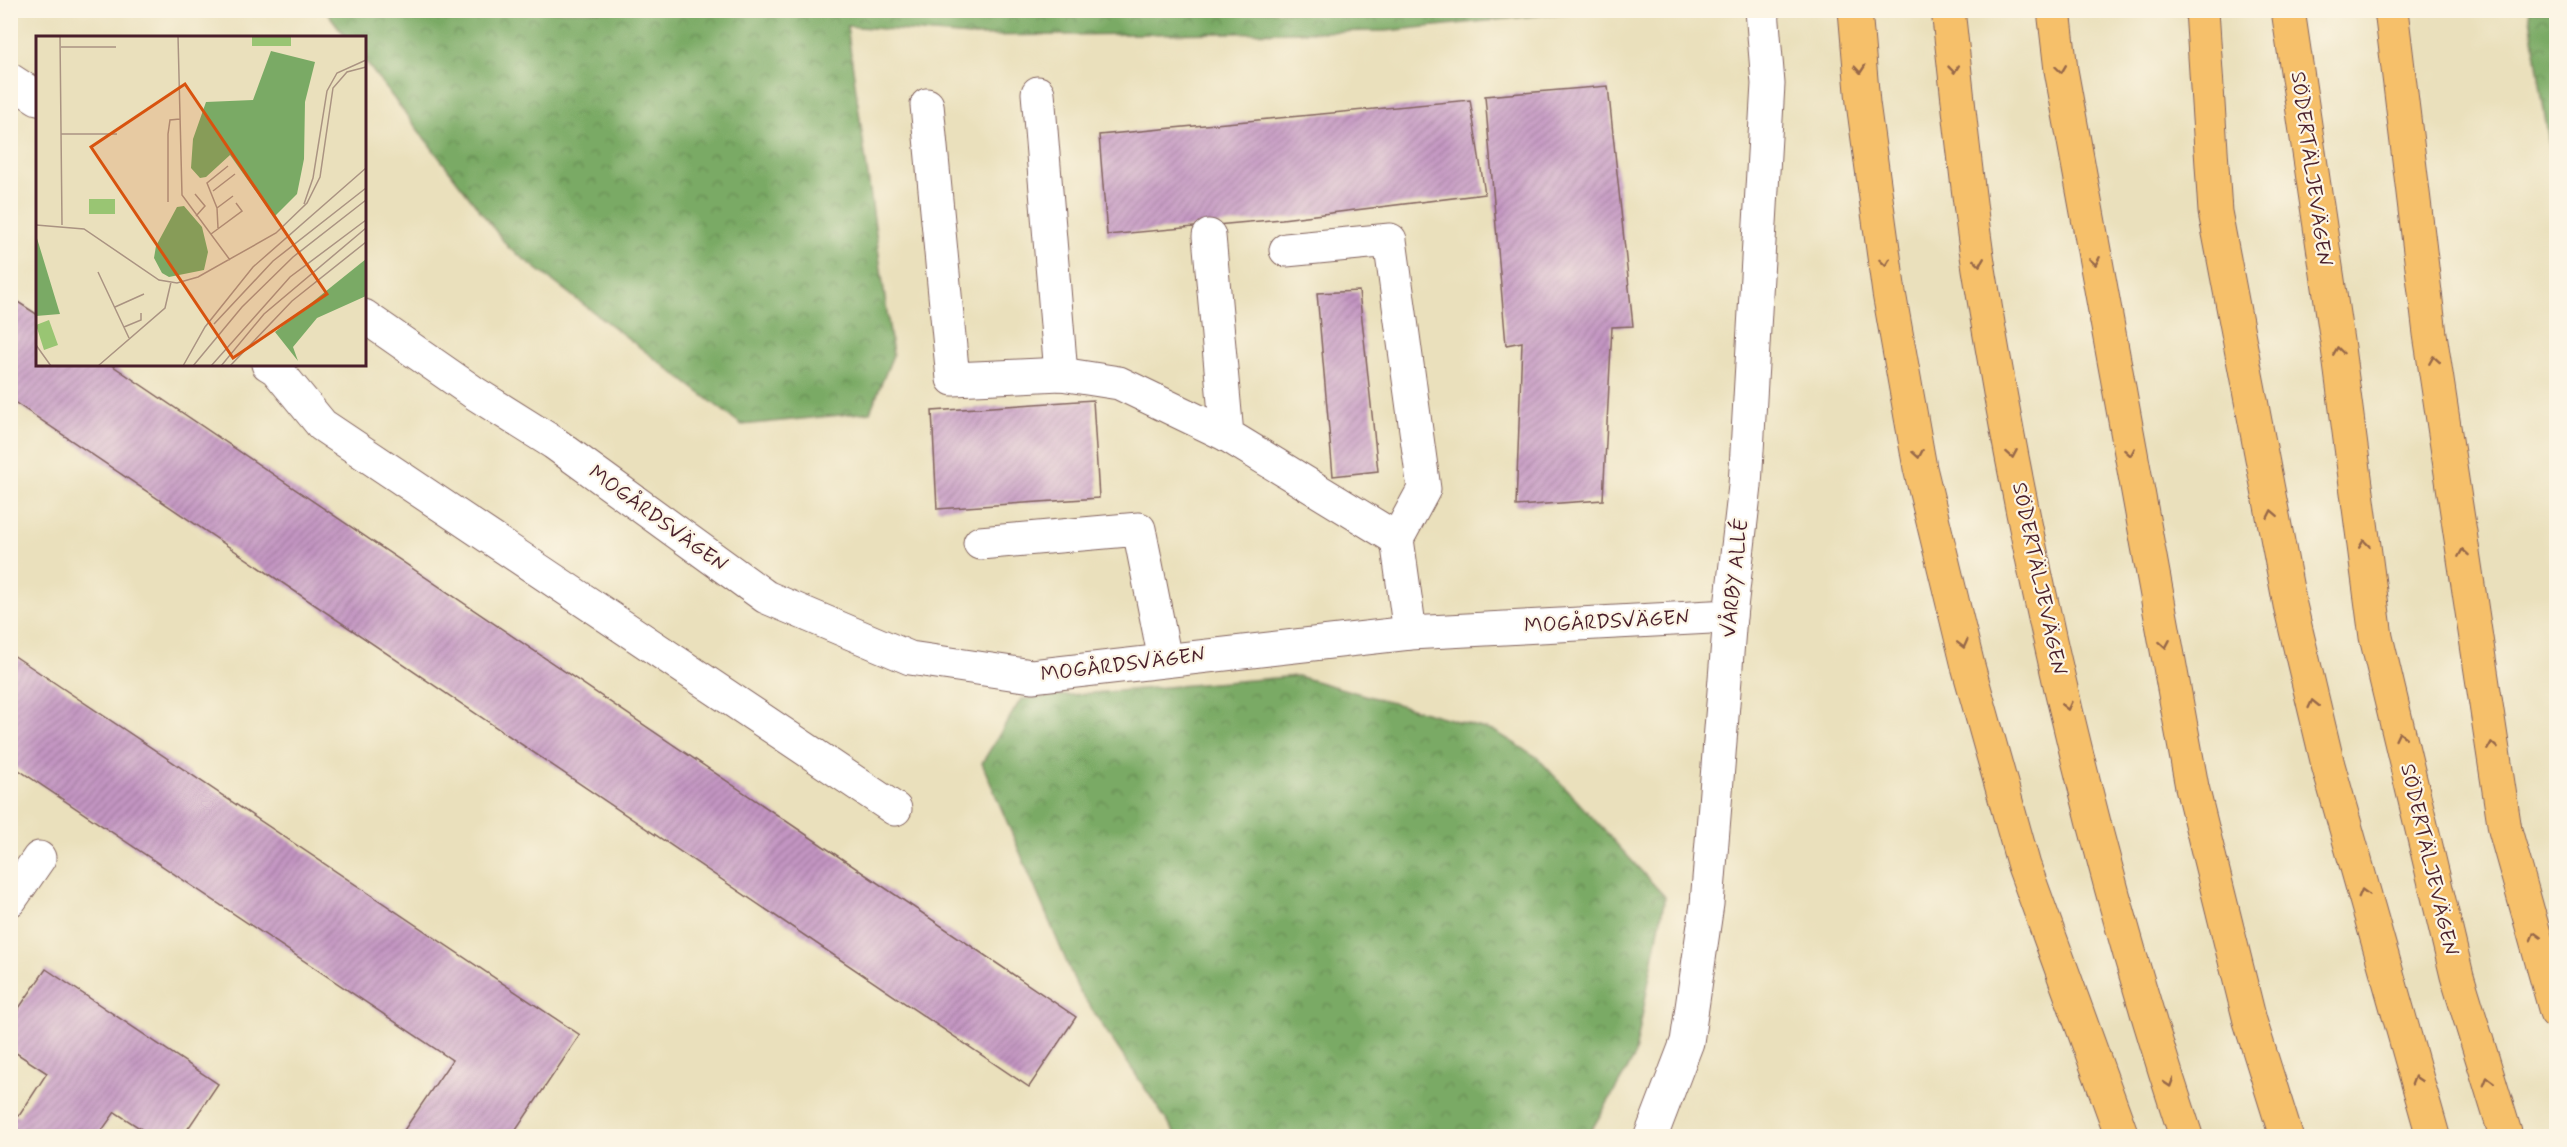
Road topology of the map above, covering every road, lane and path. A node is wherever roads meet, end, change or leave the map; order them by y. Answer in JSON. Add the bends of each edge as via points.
{"nodes":[{"id":1,"x":1762,"y":10,"type":"edge"},
{"id":2,"x":1855,"y":10,"type":"edge"},
{"id":3,"x":1948,"y":10,"type":"edge"},
{"id":4,"x":2055,"y":10,"type":"edge"},
{"id":5,"x":2202,"y":10,"type":"edge"},
{"id":6,"x":2288,"y":10,"type":"edge"},
{"id":7,"x":2391,"y":10,"type":"edge"},
{"id":8,"x":10,"y":80,"type":"edge"},
{"id":9,"x":1038,"y":93,"type":"dead end"},
{"id":10,"x":36,"y":97,"type":"edge"},
{"id":11,"x":927,"y":105,"type":"dead end"},
{"id":12,"x":1209,"y":236,"type":"dead end"},
{"id":13,"x":1286,"y":250,"type":"dead end"},
{"id":14,"x":366,"y":317,"type":"edge"},
{"id":15,"x":271,"y":366,"type":"edge"},
{"id":16,"x":1061,"y":374,"type":"junction"},
{"id":17,"x":1227,"y":435,"type":"junction"},
{"id":18,"x":1397,"y":539,"type":"junction"},
{"id":19,"x":980,"y":543,"type":"dead end"},
{"id":20,"x":1730,"y":616,"type":"junction"},
{"id":21,"x":1410,"y":633,"type":"junction"},
{"id":22,"x":1165,"y":660,"type":"junction"},
{"id":23,"x":895,"y":809,"type":"dead end"},
{"id":24,"x":39,"y":858,"type":"dead end"},
{"id":25,"x":10,"y":900,"type":"edge"},
{"id":26,"x":2556,"y":1012,"type":"edge"},
{"id":27,"x":1651,"y":1137,"type":"edge"},
{"id":28,"x":2122,"y":1137,"type":"edge"},
{"id":29,"x":2186,"y":1137,"type":"edge"},
{"id":30,"x":2286,"y":1137,"type":"edge"},
{"id":31,"x":2433,"y":1137,"type":"edge"},
{"id":32,"x":2506,"y":1137,"type":"edge"}],
"edges":[{"from":1,"to":20,"type":"street","name":"VÅRBY ALLÉ","via":[[1768,84],[1745,486]]},
{"from":2,"to":28,"type":"highway","one_way":true,"via":[[1863,103],[1889,293],[1920,468],[1968,666],[2024,866]]},
{"from":3,"to":29,"type":"highway","name":"SÖDERTÄLJEVÄGEN","one_way":true,"via":[[1979,268],[2021,506],[2092,816],[2151,1030]]},
{"from":4,"to":30,"type":"highway","one_way":true,"via":[[2061,70],[2192,787],[2250,1021]]},
{"from":31,"to":5,"type":"highway","one_way":true,"via":[[2331,776],[2290,605],[2215,212]]},
{"from":32,"to":6,"type":"highway","name":"SÖDERTÄLJEVÄGEN","one_way":true,"via":[[2457,976],[2376,637]]},
{"from":26,"to":7,"type":"highway","one_way":true,"via":[[2505,830],[2430,334]]},
{"from":8,"to":10,"type":"street"},
{"from":9,"to":16,"type":"street"},
{"from":11,"to":16,"type":"street","via":[[953,379]]},
{"from":12,"to":17,"type":"street"},
{"from":13,"to":18,"type":"street","via":[[1390,240],[1424,489]]},
{"from":14,"to":22,"type":"street","name":"MOGÅRDSVÄGEN","via":[[554,443],[766,597],[910,658],[1032,676]]},
{"from":15,"to":23,"type":"street","via":[[322,425]]},
{"from":16,"to":17,"type":"street","via":[[1119,383]]},
{"from":17,"to":18,"type":"street"},
{"from":18,"to":21,"type":"street"},
{"from":19,"to":22,"type":"street","via":[[1139,529]]},
{"from":20,"to":21,"type":"street","name":"MOGÅRDSVÄGEN"},
{"from":20,"to":27,"type":"street","name":"VÅRBY ALLÉ","via":[[1697,987],[1687,1042]]},
{"from":21,"to":22,"type":"street","name":"MOGÅRDSVÄGEN"},
{"from":24,"to":25,"type":"street"}]}
